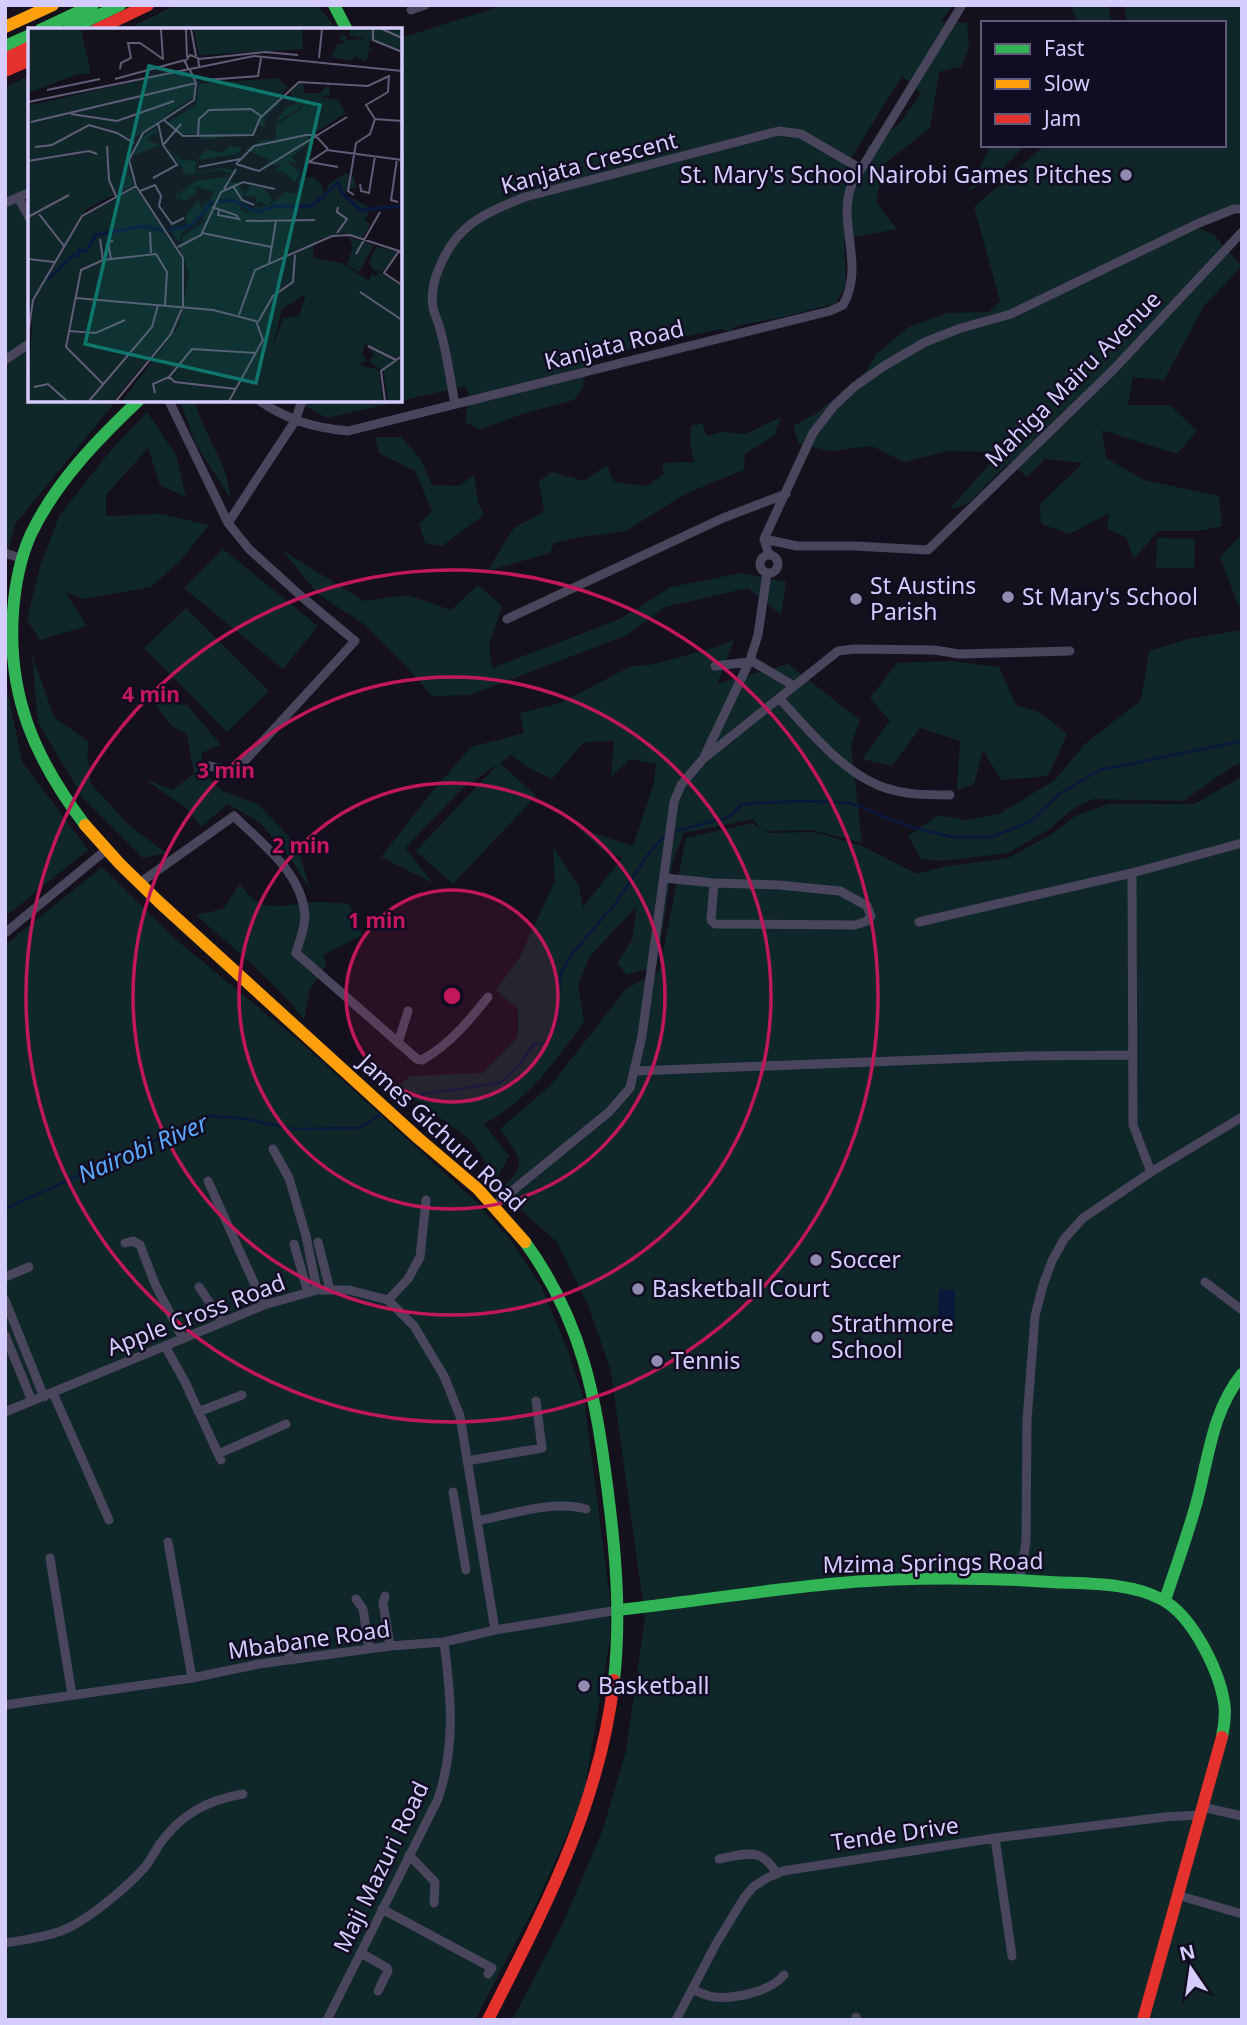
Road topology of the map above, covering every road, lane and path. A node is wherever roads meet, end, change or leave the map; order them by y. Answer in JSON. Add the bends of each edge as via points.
{"nodes":[{"id":1,"x":53,"y":5,"type":"edge"},
{"id":2,"x":93,"y":5,"type":"edge"},
{"id":3,"x":120,"y":5,"type":"edge"},
{"id":4,"x":148,"y":5,"type":"edge"},
{"id":5,"x":425,"y":5,"type":"edge"},
{"id":6,"x":962,"y":5,"type":"edge"},
{"id":7,"x":335,"y":6,"type":"edge"},
{"id":8,"x":411,"y":10,"type":"dead end"},
{"id":9,"x":5,"y":27,"type":"edge"},
{"id":10,"x":44,"y":28,"type":"edge"},
{"id":11,"x":72,"y":28,"type":"edge"},
{"id":12,"x":100,"y":28,"type":"edge"},
{"id":13,"x":346,"y":28,"type":"edge"},
{"id":14,"x":28,"y":36,"type":"edge"},
{"id":15,"x":5,"y":46,"type":"edge"},
{"id":16,"x":28,"y":48,"type":"edge"},
{"id":17,"x":5,"y":59,"type":"edge"},
{"id":18,"x":28,"y":61,"type":"edge"},
{"id":19,"x":5,"y":71,"type":"edge"},
{"id":20,"x":861,"y":169,"type":"junction"},
{"id":21,"x":28,"y":193,"type":"edge"},
{"id":22,"x":18,"y":197,"type":"junction"},
{"id":23,"x":5,"y":203,"type":"edge"},
{"id":24,"x":1242,"y":209,"type":"edge"},
{"id":25,"x":28,"y":215,"type":"edge"},
{"id":26,"x":1242,"y":232,"type":"edge"},
{"id":27,"x":28,"y":344,"type":"edge"},
{"id":28,"x":5,"y":360,"type":"edge"},
{"id":29,"x":137,"y":402,"type":"edge"},
{"id":30,"x":169,"y":402,"type":"edge"},
{"id":31,"x":262,"y":402,"type":"edge"},
{"id":32,"x":302,"y":402,"type":"edge"},
{"id":33,"x":455,"y":404,"type":"junction"},
{"id":34,"x":295,"y":421,"type":"junction"},
{"id":35,"x":786,"y":494,"type":"junction"},
{"id":36,"x":228,"y":523,"type":"junction"},
{"id":37,"x":764,"y":540,"type":"junction"},
{"id":38,"x":5,"y":553,"type":"edge"},
{"id":39,"x":23,"y":559,"type":"junction"},
{"id":40,"x":507,"y":620,"type":"dead end"},
{"id":41,"x":1070,"y":651,"type":"dead end"},
{"id":42,"x":750,"y":661,"type":"junction"},
{"id":43,"x":715,"y":666,"type":"dead end"},
{"id":44,"x":794,"y":685,"type":"junction"},
{"id":45,"x":779,"y":698,"type":"junction"},
{"id":46,"x":703,"y":759,"type":"junction"},
{"id":47,"x":209,"y":766,"type":"dead end"},
{"id":48,"x":950,"y":795,"type":"dead end"},
{"id":49,"x":1242,"y":843,"type":"edge"},
{"id":50,"x":106,"y":850,"type":"junction"},
{"id":51,"x":1132,"y":873,"type":"junction"},
{"id":52,"x":665,"y":878,"type":"junction"},
{"id":53,"x":141,"y":882,"type":"junction"},
{"id":54,"x":714,"y":883,"type":"junction"},
{"id":55,"x":919,"y":922,"type":"dead end"},
{"id":56,"x":5,"y":933,"type":"edge"},
{"id":57,"x":488,"y":997,"type":"dead end"},
{"id":58,"x":408,"y":1011,"type":"dead end"},
{"id":59,"x":398,"y":1042,"type":"junction"},
{"id":60,"x":1132,"y":1055,"type":"junction"},
{"id":61,"x":635,"y":1071,"type":"junction"},
{"id":62,"x":1242,"y":1117,"type":"edge"},
{"id":63,"x":273,"y":1149,"type":"dead end"},
{"id":64,"x":1151,"y":1172,"type":"junction"},
{"id":65,"x":208,"y":1181,"type":"dead end"},
{"id":66,"x":426,"y":1200,"type":"dead end"},
{"id":67,"x":495,"y":1206,"type":"junction"},
{"id":68,"x":318,"y":1242,"type":"dead end"},
{"id":69,"x":125,"y":1243,"type":"dead end"},
{"id":70,"x":294,"y":1244,"type":"dead end"},
{"id":71,"x":29,"y":1267,"type":"dead end"},
{"id":72,"x":5,"y":1276,"type":"edge"},
{"id":73,"x":1205,"y":1282,"type":"dead end"},
{"id":74,"x":199,"y":1287,"type":"dead end"},
{"id":75,"x":330,"y":1290,"type":"junction"},
{"id":76,"x":313,"y":1292,"type":"junction"},
{"id":77,"x":5,"y":1300,"type":"edge"},
{"id":78,"x":388,"y":1300,"type":"junction"},
{"id":79,"x":264,"y":1305,"type":"junction"},
{"id":80,"x":1242,"y":1310,"type":"edge"},
{"id":81,"x":223,"y":1322,"type":"junction"},
{"id":82,"x":5,"y":1335,"type":"edge"},
{"id":83,"x":183,"y":1339,"type":"junction"},
{"id":84,"x":165,"y":1346,"type":"junction"},
{"id":85,"x":1242,"y":1374,"type":"edge"},
{"id":86,"x":49,"y":1395,"type":"junction"},
{"id":87,"x":242,"y":1395,"type":"dead end"},
{"id":88,"x":32,"y":1401,"type":"junction"},
{"id":89,"x":536,"y":1401,"type":"dead end"},
{"id":90,"x":5,"y":1412,"type":"edge"},
{"id":91,"x":198,"y":1412,"type":"junction"},
{"id":92,"x":286,"y":1424,"type":"dead end"},
{"id":93,"x":467,"y":1461,"type":"junction"},
{"id":94,"x":453,"y":1492,"type":"dead end"},
{"id":95,"x":586,"y":1509,"type":"dead end"},
{"id":96,"x":109,"y":1520,"type":"dead end"},
{"id":97,"x":477,"y":1521,"type":"junction"},
{"id":98,"x":167,"y":1542,"type":"dead end"},
{"id":99,"x":481,"y":1543,"type":"junction"},
{"id":100,"x":462,"y":1547,"type":"junction"},
{"id":101,"x":50,"y":1558,"type":"dead end"},
{"id":102,"x":466,"y":1570,"type":"dead end"},
{"id":103,"x":1020,"y":1578,"type":"junction"},
{"id":104,"x":385,"y":1596,"type":"dead end"},
{"id":105,"x":356,"y":1599,"type":"dead end"},
{"id":106,"x":1165,"y":1600,"type":"junction"},
{"id":107,"x":618,"y":1610,"type":"junction"},
{"id":108,"x":495,"y":1630,"type":"junction"},
{"id":109,"x":444,"y":1642,"type":"junction"},
{"id":110,"x":283,"y":1643,"type":"dead end"},
{"id":111,"x":390,"y":1646,"type":"junction"},
{"id":112,"x":369,"y":1649,"type":"junction"},
{"id":113,"x":292,"y":1660,"type":"junction"},
{"id":114,"x":192,"y":1678,"type":"junction"},
{"id":115,"x":72,"y":1695,"type":"junction"},
{"id":116,"x":5,"y":1705,"type":"edge"},
{"id":117,"x":243,"y":1794,"type":"dead end"},
{"id":118,"x":1201,"y":1811,"type":"junction"},
{"id":119,"x":1242,"y":1815,"type":"edge"},
{"id":120,"x":995,"y":1838,"type":"junction"},
{"id":121,"x":409,"y":1855,"type":"junction"},
{"id":122,"x":719,"y":1859,"type":"dead end"},
{"id":123,"x":777,"y":1874,"type":"junction"},
{"id":124,"x":1177,"y":1895,"type":"junction"},
{"id":125,"x":434,"y":1903,"type":"dead end"},
{"id":126,"x":382,"y":1909,"type":"junction"},
{"id":127,"x":1242,"y":1914,"type":"edge"},
{"id":128,"x":5,"y":1943,"type":"edge"},
{"id":129,"x":360,"y":1953,"type":"junction"},
{"id":130,"x":1012,"y":1956,"type":"dead end"},
{"id":131,"x":488,"y":1975,"type":"dead end"},
{"id":132,"x":784,"y":1975,"type":"dead end"},
{"id":133,"x":692,"y":1989,"type":"junction"},
{"id":134,"x":378,"y":1991,"type":"dead end"},
{"id":135,"x":327,"y":2020,"type":"edge"},
{"id":136,"x":488,"y":2020,"type":"edge"},
{"id":137,"x":676,"y":2020,"type":"edge"},
{"id":138,"x":1143,"y":2020,"type":"edge"}],
"edges":[{"from":1,"to":9,"type":"main road"},
{"from":2,"to":10,"type":"main road"},
{"from":3,"to":11,"type":"main road"},
{"from":4,"to":12,"type":"main road"},
{"from":5,"to":8,"type":"street"},
{"from":6,"to":20,"type":"street"},
{"from":7,"to":13,"type":"main road"},
{"from":14,"to":15,"type":"main road"},
{"from":16,"to":17,"type":"main road"},
{"from":18,"to":19,"type":"main road"},
{"from":20,"to":33,"type":"street","name":"Kanjata Road","via":[[847,195],[853,282],[843,305]]},
{"from":20,"to":33,"type":"street","name":"Kanjata Crescent","via":[[801,134],[779,131],[526,197],[488,212],[455,237],[433,285],[433,307]]},
{"from":21,"to":22,"type":"street"},
{"from":22,"to":23,"type":"street"},
{"from":22,"to":25,"type":"street"},
{"from":24,"to":35,"type":"street","via":[[1199,223],[1011,314],[925,342],[884,366],[854,387],[813,433]]},
{"from":26,"to":37,"type":"street","name":"Mahiga Mairu Avenue","via":[[1114,369],[929,550],[797,547]]},
{"from":27,"to":28,"type":"street"},
{"from":29,"to":39,"type":"main road","name":"James Gichuru Road","via":[[67,476],[30,538]]},
{"from":30,"to":36,"type":"street"},
{"from":31,"to":34,"type":"street","name":"Kanjata Road"},
{"from":32,"to":34,"type":"street"},
{"from":33,"to":34,"type":"street","name":"Kanjata Road","via":[[348,431]]},
{"from":34,"to":36,"type":"street"},
{"from":35,"to":37,"type":"street"},
{"from":35,"to":40,"type":"street","via":[[723,518]]},
{"from":36,"to":47,"type":"street","via":[[249,548],[355,641],[240,766],[230,770]]},
{"from":37,"to":42,"type":"street","via":[[778,565],[767,573]]},
{"from":38,"to":39,"type":"street"},
{"from":39,"to":50,"type":"main road","name":"James Gichuru Road","via":[[10,622],[10,654],[23,722],[50,776]]},
{"from":41,"to":44,"type":"street","via":[[959,654],[846,649]]},
{"from":42,"to":43,"type":"street"},
{"from":42,"to":44,"type":"street"},
{"from":42,"to":46,"type":"street"},
{"from":44,"to":45,"type":"street"},
{"from":45,"to":46,"type":"street"},
{"from":45,"to":48,"type":"street","via":[[843,763],[862,776],[899,791]]},
{"from":46,"to":52,"type":"street","via":[[676,794]]},
{"from":49,"to":51,"type":"street"},
{"from":50,"to":53,"type":"main road","name":"James Gichuru Road"},
{"from":50,"to":56,"type":"street"},
{"from":51,"to":55,"type":"street"},
{"from":51,"to":60,"type":"street"},
{"from":52,"to":54,"type":"street"},
{"from":52,"to":61,"type":"street"},
{"from":53,"to":59,"type":"street","via":[[234,816],[282,862],[295,883],[305,917],[296,953]]},
{"from":53,"to":67,"type":"main road","name":"James Gichuru Road"},
{"from":54,"to":54,"type":"street","via":[[711,920],[715,924],[855,925],[871,916],[867,906],[840,891]]},
{"from":57,"to":59,"type":"street","via":[[459,1033],[422,1060]]},
{"from":58,"to":59,"type":"street"},
{"from":60,"to":61,"type":"street"},
{"from":60,"to":64,"type":"street","via":[[1133,1125]]},
{"from":61,"to":67,"type":"street","via":[[630,1088],[609,1112]]},
{"from":62,"to":64,"type":"street"},
{"from":63,"to":76,"type":"street","via":[[289,1178],[306,1236]]},
{"from":64,"to":103,"type":"street","via":[[1083,1219],[1064,1239],[1042,1284],[1027,1420],[1026,1542]]},
{"from":65,"to":79,"type":"street"},
{"from":66,"to":78,"type":"street","via":[[420,1257],[408,1279]]},
{"from":67,"to":107,"type":"main road","name":"James Gichuru Road","via":[[548,1275],[582,1355],[601,1442]]},
{"from":68,"to":75,"type":"street"},
{"from":69,"to":83,"type":"street","via":[[140,1245]]},
{"from":70,"to":76,"type":"street"},
{"from":71,"to":72,"type":"street"},
{"from":73,"to":80,"type":"street"},
{"from":74,"to":81,"type":"street"},
{"from":75,"to":76,"type":"street","name":"Apple Cross Road"},
{"from":75,"to":78,"type":"street","name":"Apple Cross Road"},
{"from":76,"to":79,"type":"street","name":"Apple Cross Road"},
{"from":77,"to":86,"type":"street"},
{"from":78,"to":93,"type":"street","via":[[414,1326],[444,1377],[460,1416]]},
{"from":79,"to":81,"type":"street","name":"Apple Cross Road"},
{"from":81,"to":83,"type":"street","name":"Apple Cross Road"},
{"from":82,"to":88,"type":"street"},
{"from":83,"to":84,"type":"street","name":"Apple Cross Road"},
{"from":84,"to":86,"type":"street","name":"Apple Cross Road"},
{"from":84,"to":91,"type":"street"},
{"from":85,"to":106,"type":"main road","via":[[1225,1394],[1213,1422],[1198,1496]]},
{"from":86,"to":88,"type":"street","name":"Apple Cross Road"},
{"from":86,"to":96,"type":"street"},
{"from":87,"to":91,"type":"street"},
{"from":88,"to":90,"type":"street","name":"Apple Cross Road"},
{"from":89,"to":93,"type":"street","via":[[542,1448]]},
{"from":91,"to":92,"type":"street","via":[[219,1457]]},
{"from":93,"to":97,"type":"street"},
{"from":94,"to":100,"type":"street"},
{"from":95,"to":97,"type":"street","via":[[558,1506]]},
{"from":97,"to":99,"type":"street"},
{"from":98,"to":114,"type":"street"},
{"from":99,"to":100,"type":"street"},
{"from":99,"to":108,"type":"street"},
{"from":100,"to":102,"type":"street"},
{"from":101,"to":115,"type":"street"},
{"from":103,"to":106,"type":"main road","name":"Mzima Springs Road","via":[[1093,1584]]},
{"from":103,"to":107,"type":"main road","name":"Mzima Springs Road","via":[[832,1584]]},
{"from":104,"to":111,"type":"street"},
{"from":105,"to":112,"type":"street","via":[[363,1609]]},
{"from":106,"to":118,"type":"main road","via":[[1189,1626],[1222,1689],[1223,1731]]},
{"from":107,"to":108,"type":"street","name":"Mbabane Road"},
{"from":107,"to":136,"type":"main road","name":"James Gichuru Road","via":[[607,1727],[583,1817]]},
{"from":108,"to":109,"type":"street","name":"Mbabane Road"},
{"from":109,"to":111,"type":"street","name":"Mbabane Road"},
{"from":109,"to":121,"type":"street","name":"Maji Mazuri Road","via":[[450,1755],[438,1799]]},
{"from":110,"to":113,"type":"street"},
{"from":111,"to":112,"type":"street","name":"Mbabane Road"},
{"from":112,"to":113,"type":"street","name":"Mbabane Road"},
{"from":113,"to":114,"type":"street","name":"Mbabane Road"},
{"from":114,"to":115,"type":"street","name":"Mbabane Road"},
{"from":115,"to":116,"type":"street","name":"Mbabane Road"},
{"from":117,"to":128,"type":"street","via":[[208,1802],[180,1819],[146,1866],[86,1916],[61,1931]]},
{"from":118,"to":119,"type":"street","name":"Tende Drive"},
{"from":118,"to":120,"type":"street","name":"Tende Drive"},
{"from":118,"to":124,"type":"main road"},
{"from":120,"to":123,"type":"street","name":"Tende Drive"},
{"from":120,"to":130,"type":"street"},
{"from":121,"to":125,"type":"street","via":[[435,1882]]},
{"from":121,"to":126,"type":"street","name":"Maji Mazuri Road"},
{"from":122,"to":123,"type":"street","via":[[757,1854],[770,1862]]},
{"from":123,"to":133,"type":"street","name":"Tende Drive","via":[[753,1887],[744,1898]]},
{"from":124,"to":127,"type":"street"},
{"from":124,"to":138,"type":"main road"},
{"from":126,"to":129,"type":"street","name":"Maji Mazuri Road"},
{"from":126,"to":131,"type":"street","via":[[492,1968]]},
{"from":129,"to":134,"type":"street","via":[[387,1968]]},
{"from":129,"to":135,"type":"street","name":"Maji Mazuri Road"},
{"from":132,"to":133,"type":"street","via":[[774,1985],[726,1997]]},
{"from":133,"to":137,"type":"street","name":"Tende Drive"}]}
